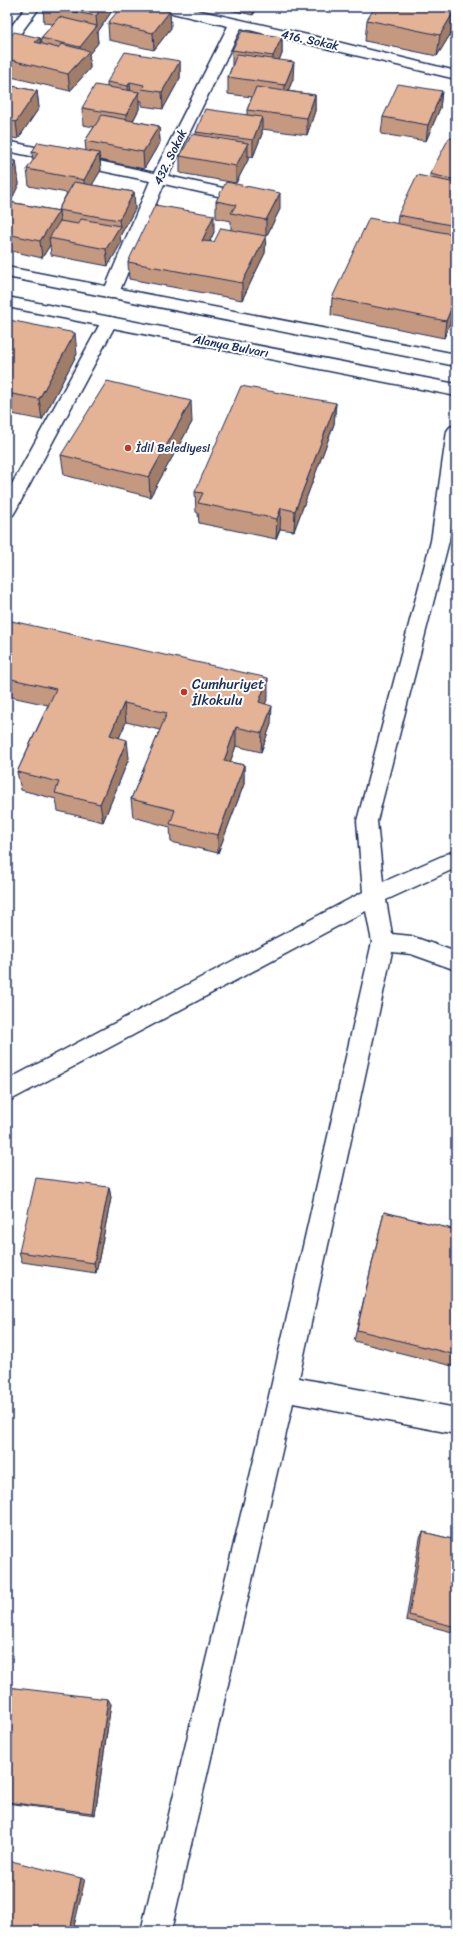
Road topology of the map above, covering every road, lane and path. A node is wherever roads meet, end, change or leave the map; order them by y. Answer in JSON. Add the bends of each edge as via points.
{"nodes":[{"id":1,"x":33,"y":7,"type":"edge"},
{"id":2,"x":164,"y":7,"type":"edge"},
{"id":3,"x":184,"y":9,"type":"edge"},
{"id":4,"x":236,"y":24,"type":"junction"},
{"id":5,"x":7,"y":42,"type":"edge"},
{"id":6,"x":456,"y":75,"type":"edge"},
{"id":7,"x":7,"y":146,"type":"edge"},
{"id":8,"x":159,"y":178,"type":"junction"},
{"id":9,"x":227,"y":192,"type":"edge"},
{"id":10,"x":7,"y":272,"type":"edge"},
{"id":11,"x":111,"y":293,"type":"junction"},
{"id":12,"x":7,"y":302,"type":"edge"},
{"id":13,"x":109,"y":322,"type":"junction"},
{"id":14,"x":456,"y":360,"type":"edge"},
{"id":15,"x":456,"y":390,"type":"edge"},
{"id":16,"x":456,"y":431,"type":"edge"},
{"id":17,"x":7,"y":510,"type":"edge"},
{"id":18,"x":456,"y":859,"type":"edge"},
{"id":19,"x":374,"y":896,"type":"junction"},
{"id":20,"x":383,"y":942,"type":"junction"},
{"id":21,"x":456,"y":961,"type":"edge"},
{"id":22,"x":7,"y":1092,"type":"edge"},
{"id":23,"x":283,"y":1388,"type":"junction"},
{"id":24,"x":456,"y":1421,"type":"edge"},
{"id":25,"x":156,"y":1931,"type":"edge"}],
"edges":[{"from":1,"to":5,"type":"street"},
{"from":2,"to":3,"type":"street","name":"416. Sokak"},
{"from":3,"to":4,"type":"street","name":"416. Sokak"},
{"from":4,"to":6,"type":"street","name":"416. Sokak"},
{"from":4,"to":8,"type":"street","name":"432. Sokak"},
{"from":7,"to":8,"type":"street"},
{"from":8,"to":9,"type":"street"},
{"from":8,"to":11,"type":"street","name":"432. Sokak"},
{"from":10,"to":11,"type":"street"},
{"from":11,"to":14,"type":"street"},
{"from":12,"to":13,"type":"street","name":"Alanya Bulvarı"},
{"from":13,"to":15,"type":"street","name":"Alanya Bulvarı"},
{"from":13,"to":17,"type":"street"},
{"from":16,"to":19,"type":"street","via":[[440,541],[367,821]]},
{"from":18,"to":19,"type":"street"},
{"from":19,"to":20,"type":"street"},
{"from":19,"to":22,"type":"street"},
{"from":20,"to":21,"type":"street","via":[[411,945]]},
{"from":20,"to":23,"type":"street"},
{"from":23,"to":24,"type":"street"},
{"from":23,"to":25,"type":"street"}]}
